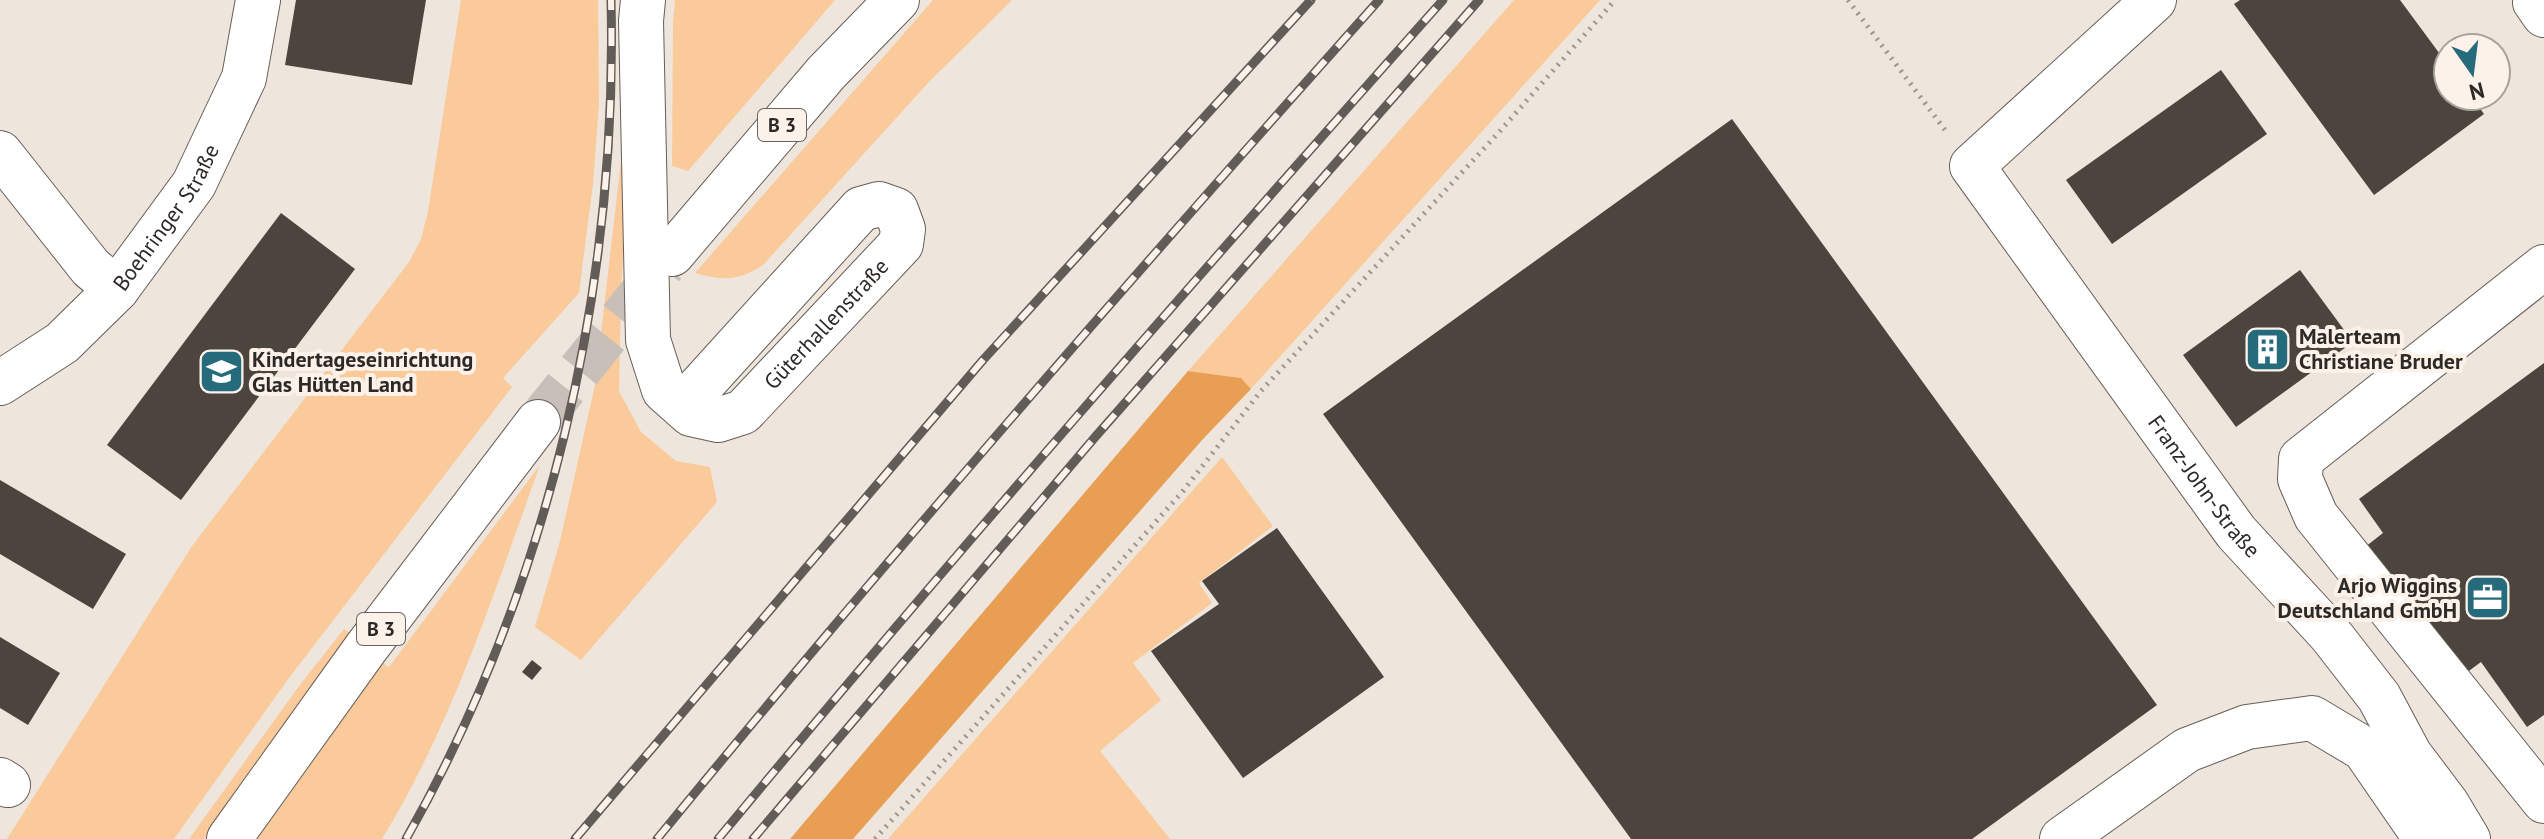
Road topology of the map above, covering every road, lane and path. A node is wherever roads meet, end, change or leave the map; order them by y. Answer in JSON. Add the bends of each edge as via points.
{"nodes":[{"id":1,"x":258,"y":0,"type":"edge"},
{"id":2,"x":643,"y":0,"type":"edge"},
{"id":3,"x":897,"y":0,"type":"edge"},
{"id":4,"x":1615,"y":0,"type":"edge"},
{"id":5,"x":1848,"y":0,"type":"edge"},
{"id":6,"x":2154,"y":0,"type":"edge"},
{"id":7,"x":0,"y":153,"type":"edge"},
{"id":8,"x":1972,"y":166,"type":"junction"},
{"id":9,"x":672,"y":254,"type":"tunnel mouth"},
{"id":10,"x":2544,"y":267,"type":"edge"},
{"id":11,"x":117,"y":289,"type":"junction"},
{"id":12,"x":0,"y":383,"type":"edge"},
{"id":13,"x":702,"y":416,"type":"junction"},
{"id":14,"x":538,"y":422,"type":"tunnel mouth"},
{"id":15,"x":2539,"y":786,"type":"edge"},
{"id":16,"x":229,"y":839,"type":"edge"},
{"id":17,"x":875,"y":839,"type":"edge"},
{"id":18,"x":2062,"y":839,"type":"edge"},
{"id":19,"x":2426,"y":839,"type":"edge"},
{"id":20,"x":2468,"y":839,"type":"edge"}],
"edges":[{"from":1,"to":11,"type":"street","name":"Boehringer Straße","via":[[244,78],[194,184]]},
{"from":2,"to":13,"type":"street","via":[[648,340],[664,390],[691,414]]},
{"from":3,"to":9,"type":"street","number":"B 3","via":[[826,73]]},
{"from":4,"to":17,"type":"path","via":[[1261,391],[1183,491]]},
{"from":5,"to":8,"type":"path"},
{"from":6,"to":8,"type":"street"},
{"from":7,"to":11,"type":"street","via":[[91,268]]},
{"from":8,"to":20,"type":"street","name":"Franz-John-Straße","via":[[2236,532],[2330,634],[2379,697],[2410,755]]},
{"from":10,"to":15,"type":"street","via":[[2301,459],[2300,479],[2316,516]]},
{"from":11,"to":12,"type":"street","name":"Boehringer Straße","via":[[62,343]]},
{"from":13,"to":13,"type":"street","name":"Güterhallenstraße","via":[[696,391],[861,209],[879,204],[896,210],[903,229],[901,244],[764,390],[743,412],[718,420]]},
{"from":14,"to":16,"type":"street","number":"B 3"},
{"from":18,"to":19,"type":"street","via":[[2187,750],[2247,727],[2312,718],[2364,749]]}]}
